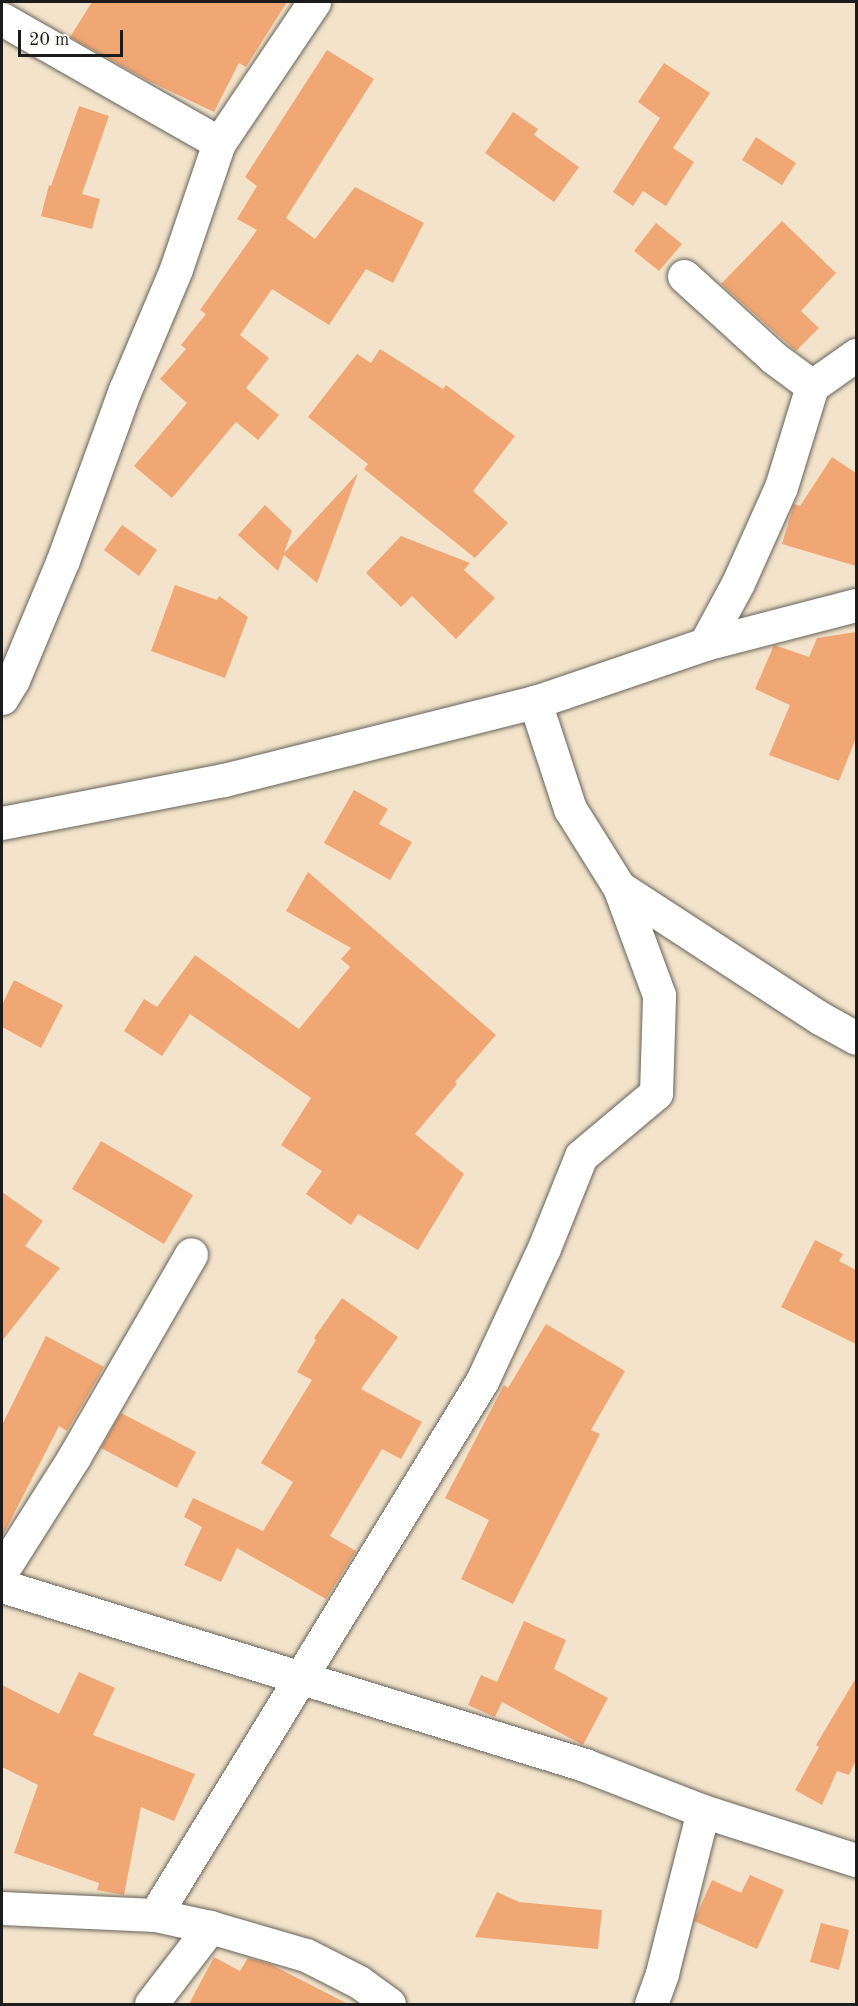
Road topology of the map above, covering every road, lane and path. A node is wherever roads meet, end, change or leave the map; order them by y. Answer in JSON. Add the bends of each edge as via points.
{"nodes":[{"id":1,"x":315,"y":2,"type":"edge"},
{"id":2,"x":2,"y":19,"type":"edge"},
{"id":3,"x":219,"y":143,"type":"junction"},
{"id":4,"x":684,"y":276,"type":"dead end"},
{"id":5,"x":856,"y":355,"type":"edge"},
{"id":6,"x":812,"y":386,"type":"junction"},
{"id":7,"x":856,"y":605,"type":"edge"},
{"id":8,"x":705,"y":644,"type":"junction"},
{"id":9,"x":2,"y":698,"type":"edge"},
{"id":10,"x":535,"y":702,"type":"junction"},
{"id":11,"x":2,"y":824,"type":"edge"},
{"id":12,"x":619,"y":887,"type":"junction"},
{"id":13,"x":856,"y":1038,"type":"edge"},
{"id":14,"x":191,"y":1254,"type":"dead end"},
{"id":15,"x":2,"y":1571,"type":"edge"},
{"id":16,"x":2,"y":1586,"type":"edge"},
{"id":17,"x":300,"y":1679,"type":"junction"},
{"id":18,"x":703,"y":1811,"type":"junction"},
{"id":19,"x":856,"y":1860,"type":"edge"},
{"id":20,"x":2,"y":1908,"type":"edge"},
{"id":21,"x":155,"y":1915,"type":"junction"},
{"id":22,"x":210,"y":1927,"type":"junction"},
{"id":23,"x":151,"y":2004,"type":"edge"},
{"id":24,"x":388,"y":2004,"type":"edge"},
{"id":25,"x":651,"y":2004,"type":"edge"}],
"edges":[{"from":1,"to":3,"type":"street"},
{"from":2,"to":3,"type":"street"},
{"from":3,"to":9,"type":"street","via":[[176,269],[125,390],[63,560]]},
{"from":4,"to":6,"type":"street","via":[[774,358]]},
{"from":5,"to":6,"type":"street"},
{"from":6,"to":8,"type":"street","via":[[780,488],[738,583]]},
{"from":7,"to":8,"type":"street"},
{"from":8,"to":10,"type":"street"},
{"from":10,"to":11,"type":"street","via":[[224,780]]},
{"from":10,"to":12,"type":"street","via":[[570,809]]},
{"from":12,"to":13,"type":"street"},
{"from":12,"to":17,"type":"street","via":[[660,995],[656,1094],[581,1156],[544,1248],[482,1381]]},
{"from":14,"to":15,"type":"street"},
{"from":16,"to":17,"type":"street"},
{"from":17,"to":18,"type":"street","via":[[585,1765]]},
{"from":17,"to":21,"type":"street"},
{"from":18,"to":19,"type":"street"},
{"from":18,"to":25,"type":"street"},
{"from":20,"to":21,"type":"street"},
{"from":21,"to":22,"type":"street"},
{"from":22,"to":23,"type":"street"},
{"from":22,"to":24,"type":"street","via":[[306,1955],[359,1982]]}]}
